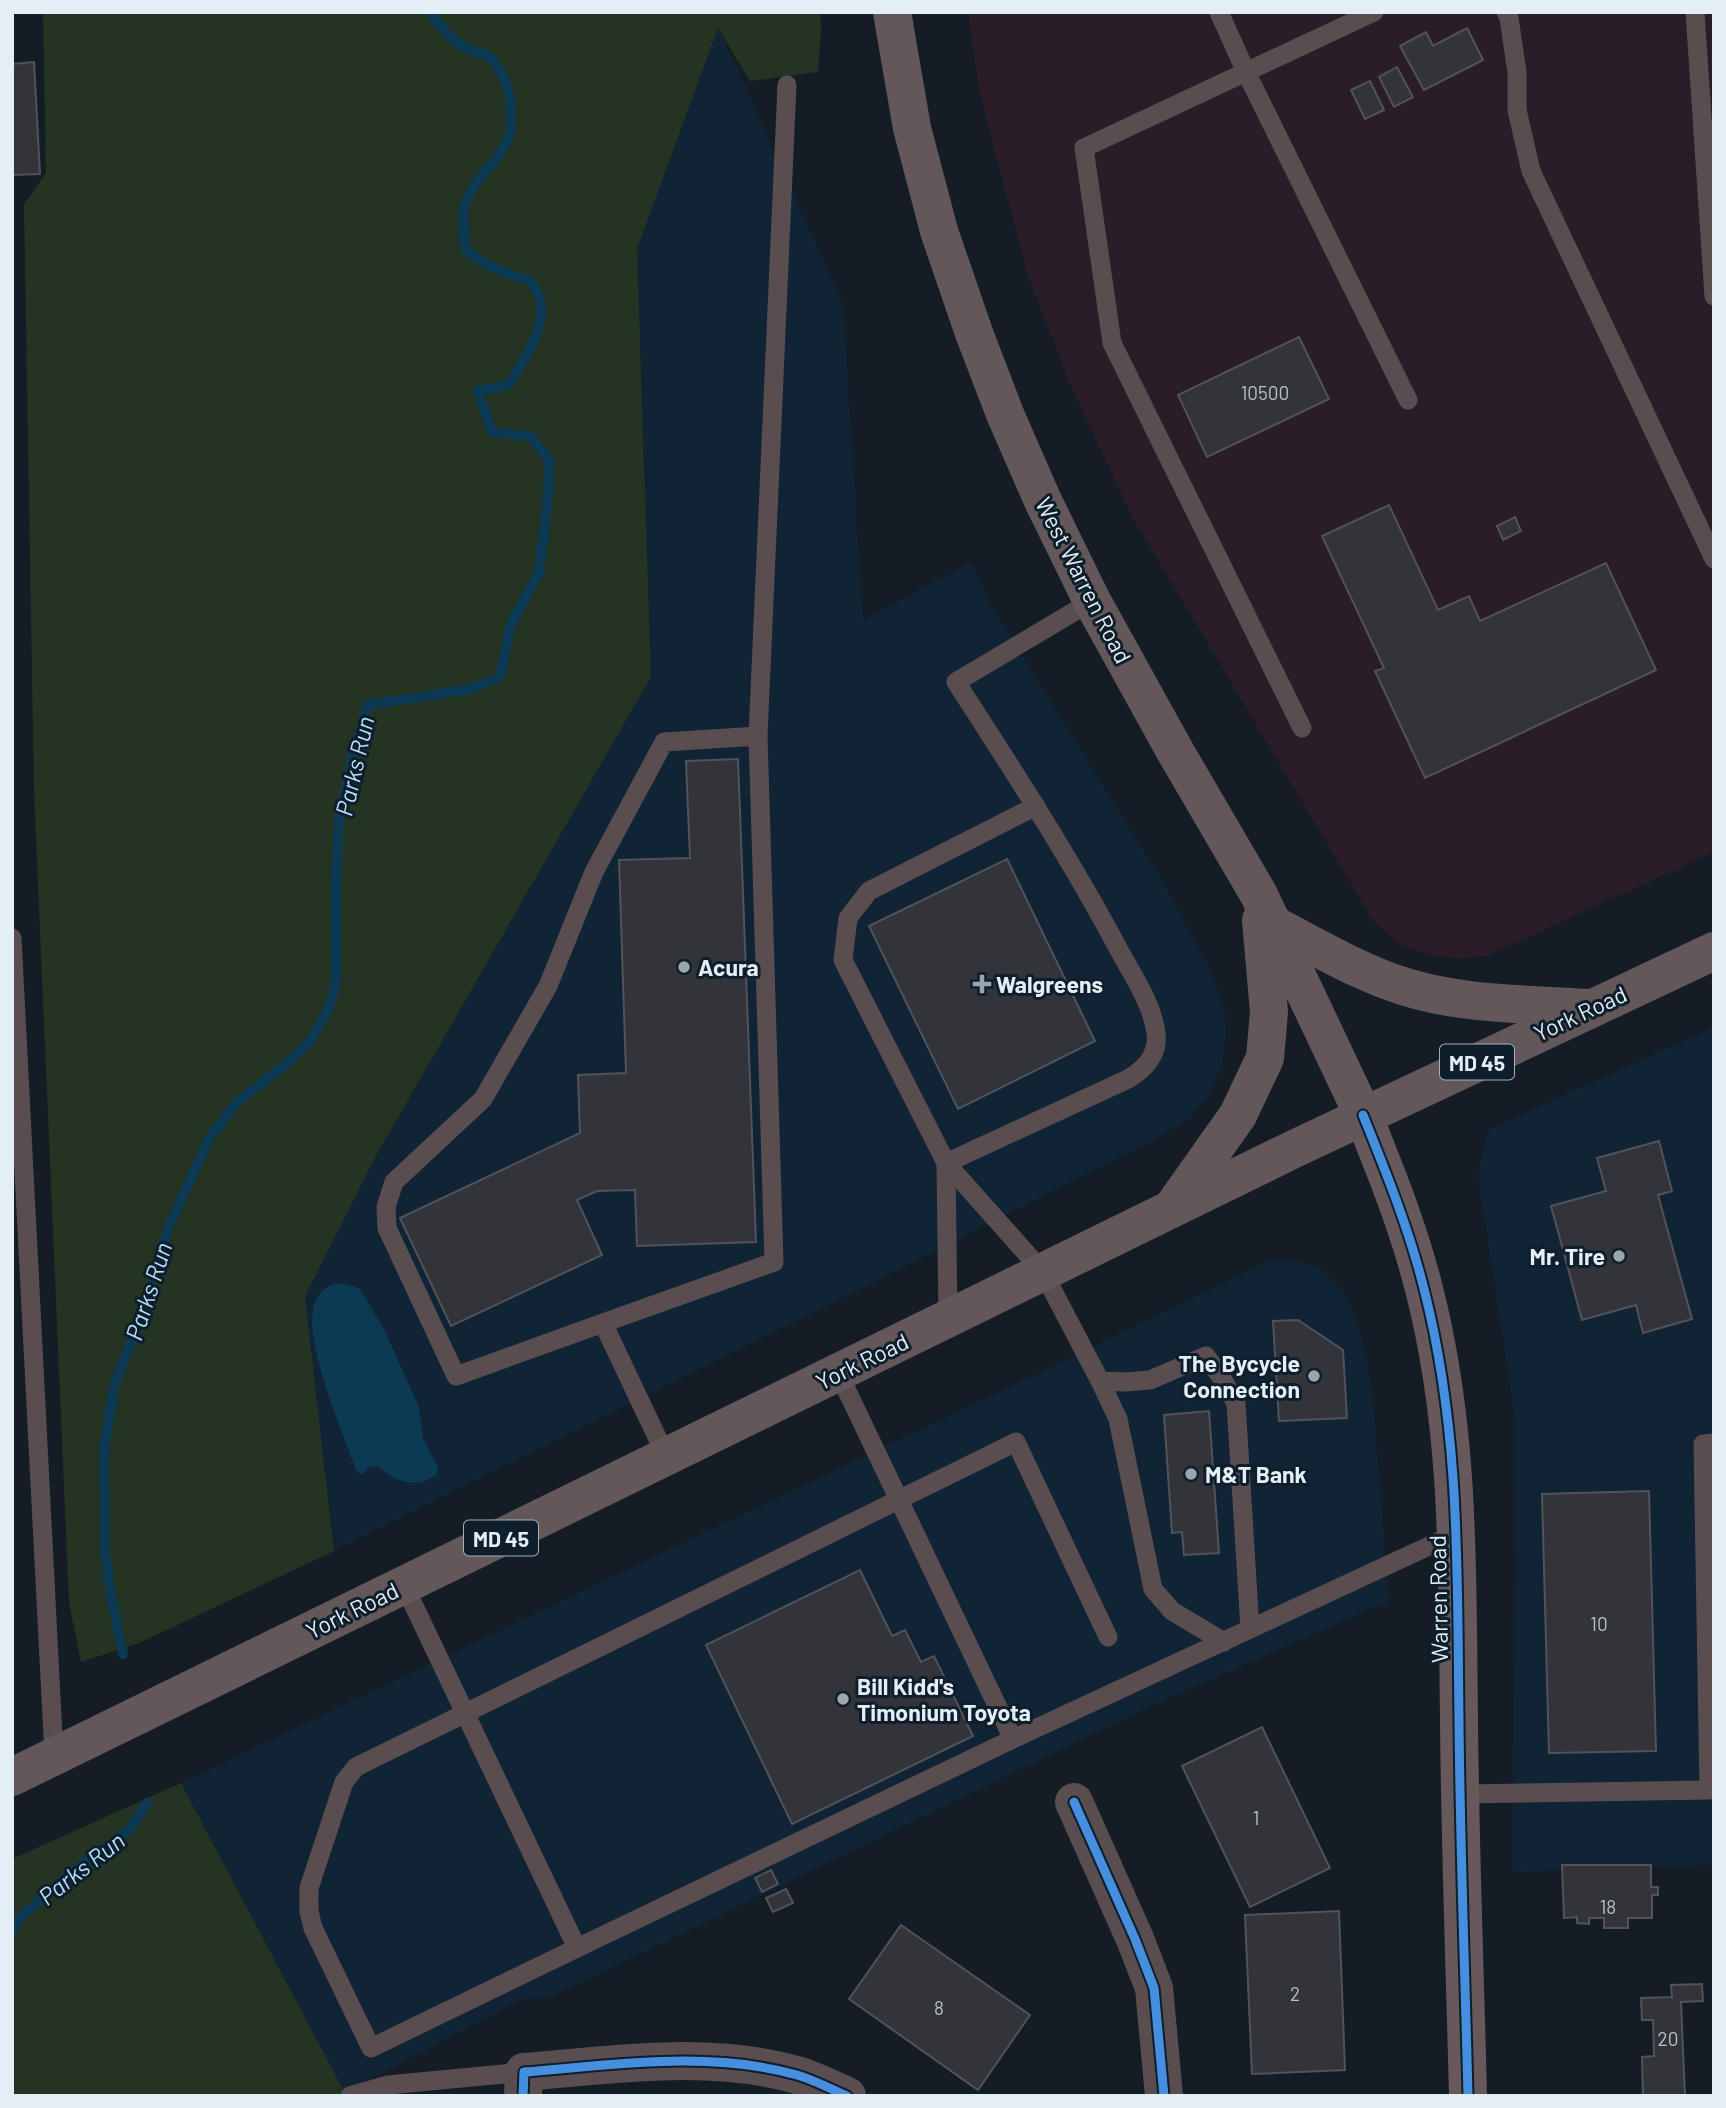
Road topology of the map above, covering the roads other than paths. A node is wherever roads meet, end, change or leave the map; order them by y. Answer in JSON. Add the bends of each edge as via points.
{"nodes":[{"id":1,"x":892,"y":12,"type":"edge"},
{"id":2,"x":1219,"y":12,"type":"edge"},
{"id":3,"x":1374,"y":12,"type":"edge"},
{"id":4,"x":1506,"y":12,"type":"edge"},
{"id":5,"x":1695,"y":12,"type":"edge"},
{"id":6,"x":1246,"y":72,"type":"junction"},
{"id":7,"x":787,"y":85,"type":"dead end"},
{"id":8,"x":1714,"y":296,"type":"edge"},
{"id":9,"x":1408,"y":400,"type":"dead end"},
{"id":10,"x":1714,"y":559,"type":"edge"},
{"id":11,"x":1092,"y":601,"type":"junction"},
{"id":12,"x":1302,"y":728,"type":"dead end"},
{"id":13,"x":758,"y":736,"type":"junction"},
{"id":14,"x":1036,"y":806,"type":"junction"},
{"id":15,"x":1267,"y":910,"type":"junction"},
{"id":16,"x":12,"y":938,"type":"edge"},
{"id":17,"x":1714,"y":951,"type":"edge"},
{"id":18,"x":1591,"y":1009,"type":"junction"},
{"id":19,"x":1363,"y":1115,"type":"junction"},
{"id":20,"x":946,"y":1163,"type":"junction"},
{"id":21,"x":1172,"y":1208,"type":"junction"},
{"id":22,"x":1043,"y":1272,"type":"junction"},
{"id":23,"x":948,"y":1318,"type":"junction"},
{"id":24,"x":603,"y":1322,"type":"junction"},
{"id":25,"x":838,"y":1372,"type":"junction"},
{"id":26,"x":1100,"y":1381,"type":"junction"},
{"id":27,"x":1714,"y":1443,"type":"edge"},
{"id":28,"x":666,"y":1457,"type":"junction"},
{"id":29,"x":898,"y":1499,"type":"junction"},
{"id":30,"x":1457,"y":1533,"type":"junction"},
{"id":31,"x":404,"y":1585,"type":"junction"},
{"id":32,"x":1710,"y":1588,"type":"edge"},
{"id":33,"x":1250,"y":1629,"type":"junction"},
{"id":34,"x":1108,"y":1637,"type":"dead end"},
{"id":35,"x":1224,"y":1642,"type":"junction"},
{"id":36,"x":465,"y":1713,"type":"junction"},
{"id":37,"x":1013,"y":1739,"type":"junction"},
{"id":38,"x":54,"y":1756,"type":"junction"},
{"id":39,"x":12,"y":1777,"type":"edge"},
{"id":40,"x":1460,"y":1794,"type":"junction"},
{"id":41,"x":1074,"y":1802,"type":"dead end"},
{"id":42,"x":577,"y":1948,"type":"junction"},
{"id":43,"x":523,"y":2084,"type":"edge"},
{"id":44,"x":350,"y":2096,"type":"edge"},
{"id":45,"x":847,"y":2096,"type":"edge"},
{"id":46,"x":1164,"y":2096,"type":"edge"},
{"id":47,"x":1468,"y":2096,"type":"edge"}],
"edges":[{"from":1,"to":11,"type":"main road","name":"West Warren Road","via":[[912,128],[939,232],[1005,414]]},
{"from":2,"to":6,"type":"lane"},
{"from":3,"to":6,"type":"lane"},
{"from":4,"to":10,"type":"lane","via":[[1517,72],[1517,110],[1531,171]]},
{"from":5,"to":8,"type":"lane"},
{"from":6,"to":9,"type":"lane"},
{"from":6,"to":12,"type":"lane","via":[[1084,148],[1112,343]]},
{"from":7,"to":13,"type":"lane"},
{"from":11,"to":14,"type":"lane","via":[[956,682]]},
{"from":11,"to":15,"type":"main road","name":"West Warren Road"},
{"from":13,"to":24,"type":"lane","via":[[774,1262]]},
{"from":13,"to":24,"type":"lane","via":[[664,742],[594,872],[548,986],[483,1099],[394,1182],[386,1207],[387,1228],[456,1376]]},
{"from":14,"to":20,"type":"lane","via":[[869,891],[848,918],[843,960]]},
{"from":14,"to":20,"type":"lane","via":[[1090,895],[1150,1009],[1157,1034],[1155,1052],[1142,1071],[1128,1079]]},
{"from":15,"to":18,"type":"main road","via":[[1375,976],[1407,988],[1451,998]]},
{"from":15,"to":19,"type":"main road","name":"West Warren Road"},
{"from":15,"to":21,"type":"main road","via":[[1265,1058],[1238,1115]]},
{"from":16,"to":38,"type":"lane"},
{"from":17,"to":18,"type":"main road","name":"York Road","number":"MD 45"},
{"from":18,"to":19,"type":"main road","name":"York Road","number":"MD 45"},
{"from":19,"to":21,"type":"main road","name":"York Road","number":"MD 45"},
{"from":19,"to":30,"type":"street","name":"Warren Road","via":[[1402,1214],[1424,1290],[1449,1427]]},
{"from":20,"to":22,"type":"lane"},
{"from":20,"to":23,"type":"lane"},
{"from":21,"to":22,"type":"main road","name":"York Road","number":"MD 45"},
{"from":22,"to":23,"type":"main road","name":"York Road","number":"MD 45"},
{"from":22,"to":26,"type":"lane"},
{"from":23,"to":25,"type":"main road","name":"York Road","number":"MD 45"},
{"from":24,"to":28,"type":"lane"},
{"from":25,"to":28,"type":"main road","name":"York Road","number":"MD 45"},
{"from":25,"to":29,"type":"lane"},
{"from":26,"to":33,"type":"lane","via":[[1150,1380],[1206,1356],[1223,1380],[1236,1404]]},
{"from":26,"to":35,"type":"lane","via":[[1118,1419],[1153,1588],[1172,1611]]},
{"from":27,"to":32,"type":"lane","via":[[1703,1444]]},
{"from":28,"to":31,"type":"main road","name":"York Road","number":"MD 45"},
{"from":29,"to":34,"type":"lane","via":[[1016,1442]]},
{"from":29,"to":36,"type":"lane"},
{"from":29,"to":37,"type":"lane"},
{"from":30,"to":33,"type":"lane"},
{"from":30,"to":40,"type":"street","name":"Warren Road"},
{"from":31,"to":36,"type":"lane"},
{"from":31,"to":38,"type":"main road","name":"York Road","number":"MD 45"},
{"from":32,"to":40,"type":"lane","via":[[1709,1790]]},
{"from":33,"to":35,"type":"lane"},
{"from":35,"to":37,"type":"lane"},
{"from":36,"to":42,"type":"lane"},
{"from":36,"to":42,"type":"lane","via":[[356,1768],[344,1782],[309,1888],[313,1928],[371,2048]]},
{"from":37,"to":42,"type":"lane"},
{"from":38,"to":39,"type":"main road","name":"York Road","number":"MD 45"},
{"from":40,"to":47,"type":"street","name":"Warren Road"},
{"from":41,"to":46,"type":"street","via":[[1154,1989]]},
{"from":43,"to":44,"type":"lane","via":[[388,2085]]},
{"from":43,"to":45,"type":"street","via":[[680,2060],[798,2075]]}]}
